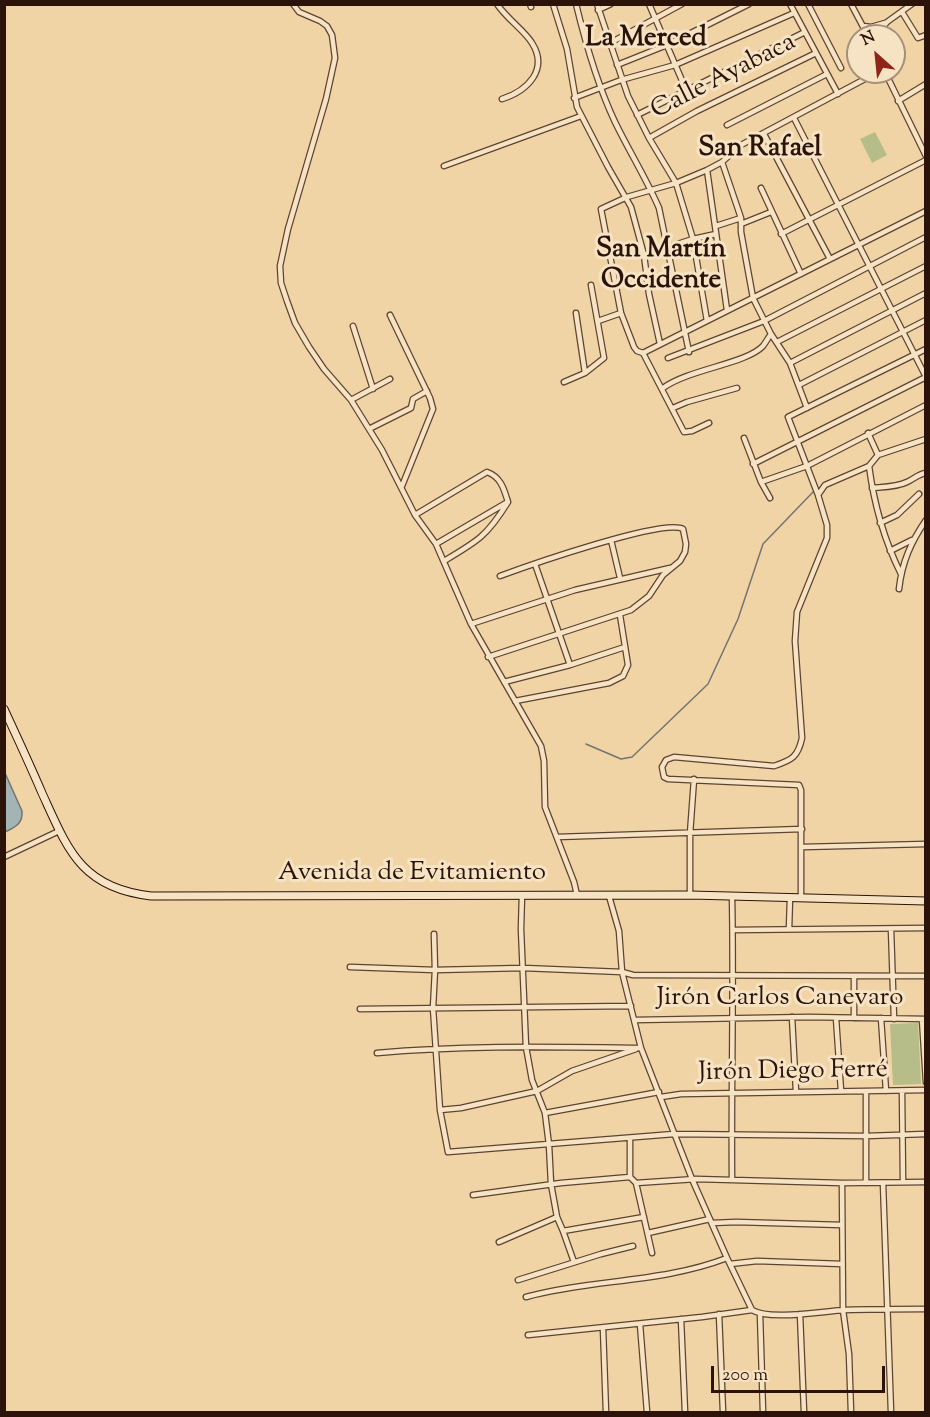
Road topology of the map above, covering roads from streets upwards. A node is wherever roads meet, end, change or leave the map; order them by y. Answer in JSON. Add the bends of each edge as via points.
{"nodes":[{"id":1,"x":293,"y":4,"type":"edge"},
{"id":2,"x":496,"y":4,"type":"edge"},
{"id":3,"x":553,"y":4,"type":"edge"},
{"id":4,"x":576,"y":4,"type":"edge"},
{"id":5,"x":611,"y":4,"type":"edge"},
{"id":6,"x":650,"y":4,"type":"edge"},
{"id":7,"x":682,"y":4,"type":"edge"},
{"id":8,"x":749,"y":4,"type":"edge"},
{"id":9,"x":790,"y":4,"type":"edge"},
{"id":10,"x":808,"y":4,"type":"edge"},
{"id":11,"x":851,"y":4,"type":"edge"},
{"id":12,"x":912,"y":4,"type":"edge"},
{"id":13,"x":597,"y":8,"type":"edge"},
{"id":14,"x":902,"y":12,"type":"junction"},
{"id":15,"x":794,"y":13,"type":"junction"},
{"id":16,"x":656,"y":19,"type":"junction"},
{"id":17,"x":887,"y":22,"type":"joint"},
{"id":18,"x":862,"y":24,"type":"edge"},
{"id":19,"x":881,"y":24,"type":"edge"},
{"id":20,"x":805,"y":32,"type":"junction"},
{"id":21,"x":926,"y":35,"type":"edge"},
{"id":22,"x":610,"y":43,"type":"junction"},
{"id":23,"x":666,"y":45,"type":"junction"},
{"id":24,"x":816,"y":53,"type":"junction"},
{"id":25,"x":617,"y":65,"type":"junction"},
{"id":26,"x":675,"y":65,"type":"junction"},
{"id":27,"x":841,"y":68,"type":"dead end"},
{"id":28,"x":827,"y":74,"type":"junction"},
{"id":29,"x":621,"y":80,"type":"junction"},
{"id":30,"x":856,"y":84,"type":"edge"},
{"id":31,"x":890,"y":84,"type":"edge"},
{"id":32,"x":926,"y":84,"type":"edge"},
{"id":33,"x":600,"y":88,"type":"junction"},
{"id":34,"x":687,"y":92,"type":"junction"},
{"id":35,"x":838,"y":94,"type":"junction"},
{"id":36,"x":502,"y":99,"type":"dead end"},
{"id":37,"x":574,"y":99,"type":"junction"},
{"id":38,"x":898,"y":101,"type":"junction"},
{"id":39,"x":638,"y":115,"type":"junction"},
{"id":40,"x":580,"y":116,"type":"junction"},
{"id":41,"x":794,"y":118,"type":"junction"},
{"id":42,"x":727,"y":125,"type":"dead end"},
{"id":43,"x":764,"y":134,"type":"junction"},
{"id":44,"x":649,"y":138,"type":"junction"},
{"id":45,"x":926,"y":158,"type":"edge"},
{"id":46,"x":722,"y":162,"type":"junction"},
{"id":47,"x":444,"y":166,"type":"dead end"},
{"id":48,"x":707,"y":170,"type":"junction"},
{"id":49,"x":676,"y":183,"type":"junction"},
{"id":50,"x":761,"y":188,"type":"dead end"},
{"id":51,"x":651,"y":190,"type":"junction"},
{"id":52,"x":627,"y":197,"type":"junction"},
{"id":53,"x":838,"y":204,"type":"junction"},
{"id":54,"x":926,"y":211,"type":"edge"},
{"id":55,"x":771,"y":212,"type":"junction"},
{"id":56,"x":809,"y":218,"type":"junction"},
{"id":57,"x":741,"y":221,"type":"junction"},
{"id":58,"x":716,"y":226,"type":"junction"},
{"id":59,"x":716,"y":234,"type":"junction"},
{"id":60,"x":781,"y":234,"type":"junction"},
{"id":61,"x":926,"y":237,"type":"edge"},
{"id":62,"x":693,"y":239,"type":"junction"},
{"id":63,"x":858,"y":244,"type":"junction"},
{"id":64,"x":668,"y":247,"type":"junction"},
{"id":65,"x":644,"y":255,"type":"junction"},
{"id":66,"x":830,"y":259,"type":"junction"},
{"id":67,"x":926,"y":266,"type":"edge"},
{"id":68,"x":871,"y":267,"type":"junction"},
{"id":69,"x":801,"y":274,"type":"junction"},
{"id":70,"x":591,"y":285,"type":"dead end"},
{"id":71,"x":882,"y":289,"type":"junction"},
{"id":72,"x":926,"y":293,"type":"edge"},
{"id":73,"x":753,"y":298,"type":"junction"},
{"id":74,"x":727,"y":310,"type":"junction"},
{"id":75,"x":892,"y":310,"type":"junction"},
{"id":76,"x":576,"y":313,"type":"dead end"},
{"id":77,"x":621,"y":313,"type":"junction"},
{"id":78,"x":390,"y":315,"type":"dead end"},
{"id":79,"x":926,"y":320,"type":"edge"},
{"id":80,"x":598,"y":321,"type":"junction"},
{"id":81,"x":707,"y":321,"type":"junction"},
{"id":82,"x":764,"y":321,"type":"junction"},
{"id":83,"x":353,"y":326,"type":"dead end"},
{"id":84,"x":903,"y":332,"type":"junction"},
{"id":85,"x":684,"y":333,"type":"junction"},
{"id":86,"x":771,"y":334,"type":"junction"},
{"id":87,"x":777,"y":342,"type":"junction"},
{"id":88,"x":660,"y":344,"type":"junction"},
{"id":89,"x":926,"y":349,"type":"edge"},
{"id":90,"x":689,"y":352,"type":"junction"},
{"id":91,"x":643,"y":353,"type":"junction"},
{"id":92,"x":914,"y":354,"type":"junction"},
{"id":93,"x":668,"y":358,"type":"dead end"},
{"id":94,"x":790,"y":363,"type":"junction"},
{"id":95,"x":585,"y":373,"type":"junction"},
{"id":96,"x":925,"y":377,"type":"edge"},
{"id":97,"x":390,"y":379,"type":"dead end"},
{"id":98,"x":564,"y":382,"type":"dead end"},
{"id":99,"x":799,"y":385,"type":"junction"},
{"id":100,"x":736,"y":387,"type":"dead end"},
{"id":101,"x":663,"y":388,"type":"junction"},
{"id":102,"x":373,"y":389,"type":"junction"},
{"id":103,"x":427,"y":391,"type":"junction"},
{"id":104,"x":351,"y":400,"type":"junction"},
{"id":105,"x":926,"y":405,"type":"edge"},
{"id":106,"x":673,"y":408,"type":"junction"},
{"id":107,"x":807,"y":408,"type":"junction"},
{"id":108,"x":710,"y":423,"type":"dead end"},
{"id":109,"x":369,"y":429,"type":"junction"},
{"id":110,"x":868,"y":433,"type":"junction"},
{"id":111,"x":744,"y":438,"type":"dead end"},
{"id":112,"x":926,"y":439,"type":"edge"},
{"id":113,"x":799,"y":442,"type":"junction"},
{"id":114,"x":878,"y":455,"type":"junction"},
{"id":115,"x":753,"y":464,"type":"junction"},
{"id":116,"x":807,"y":466,"type":"junction"},
{"id":117,"x":869,"y":466,"type":"junction"},
{"id":118,"x":926,"y":473,"type":"edge"},
{"id":119,"x":761,"y":482,"type":"junction"},
{"id":120,"x":402,"y":486,"type":"junction"},
{"id":121,"x":872,"y":488,"type":"junction"},
{"id":122,"x":919,"y":494,"type":"dead end"},
{"id":123,"x":818,"y":495,"type":"junction"},
{"id":124,"x":770,"y":498,"type":"dead end"},
{"id":125,"x":508,"y":502,"type":"junction"},
{"id":126,"x":415,"y":514,"type":"junction"},
{"id":127,"x":926,"y":520,"type":"edge"},
{"id":128,"x":880,"y":523,"type":"junction"},
{"id":129,"x":611,"y":540,"type":"junction"},
{"id":130,"x":912,"y":540,"type":"junction"},
{"id":131,"x":436,"y":544,"type":"junction"},
{"id":132,"x":890,"y":551,"type":"junction"},
{"id":133,"x":444,"y":561,"type":"junction"},
{"id":134,"x":535,"y":564,"type":"junction"},
{"id":135,"x":673,"y":567,"type":"junction"},
{"id":136,"x":901,"y":574,"type":"junction"},
{"id":137,"x":500,"y":576,"type":"dead end"},
{"id":138,"x":620,"y":578,"type":"junction"},
{"id":139,"x":899,"y":588,"type":"dead end"},
{"id":140,"x":548,"y":598,"type":"junction"},
{"id":141,"x":620,"y":615,"type":"junction"},
{"id":142,"x":471,"y":624,"type":"junction"},
{"id":143,"x":559,"y":633,"type":"junction"},
{"id":144,"x":625,"y":647,"type":"junction"},
{"id":145,"x":488,"y":657,"type":"junction"},
{"id":146,"x":570,"y":665,"type":"junction"},
{"id":147,"x":504,"y":682,"type":"junction"},
{"id":148,"x":515,"y":701,"type":"junction"},
{"id":149,"x":4,"y":709,"type":"edge"},
{"id":150,"x":694,"y":779,"type":"junction"},
{"id":151,"x":802,"y":829,"type":"junction"},
{"id":152,"x":59,"y":831,"type":"junction"},
{"id":153,"x":690,"y":834,"type":"junction"},
{"id":154,"x":557,"y":837,"type":"junction"},
{"id":155,"x":926,"y":844,"type":"edge"},
{"id":156,"x":802,"y":847,"type":"junction"},
{"id":157,"x":4,"y":857,"type":"edge"},
{"id":158,"x":577,"y":895,"type":"junction"},
{"id":159,"x":690,"y":895,"type":"junction"},
{"id":160,"x":522,"y":896,"type":"junction"},
{"id":161,"x":609,"y":896,"type":"junction"},
{"id":162,"x":732,"y":896,"type":"junction"},
{"id":163,"x":789,"y":898,"type":"junction"},
{"id":164,"x":801,"y":898,"type":"junction"},
{"id":165,"x":926,"y":901,"type":"edge"},
{"id":166,"x":926,"y":928,"type":"edge"},
{"id":167,"x":789,"y":929,"type":"junction"},
{"id":168,"x":891,"y":929,"type":"junction"},
{"id":169,"x":733,"y":930,"type":"junction"},
{"id":170,"x":434,"y":934,"type":"dead end"},
{"id":171,"x":350,"y":967,"type":"dead end"},
{"id":172,"x":523,"y":968,"type":"junction"},
{"id":173,"x":435,"y":970,"type":"junction"},
{"id":174,"x":622,"y":972,"type":"junction"},
{"id":175,"x":734,"y":976,"type":"junction"},
{"id":176,"x":854,"y":976,"type":"junction"},
{"id":177,"x":926,"y":976,"type":"edge"},
{"id":178,"x":891,"y":977,"type":"junction"},
{"id":179,"x":631,"y":1006,"type":"junction"},
{"id":180,"x":525,"y":1007,"type":"junction"},
{"id":181,"x":432,"y":1008,"type":"junction"},
{"id":182,"x":360,"y":1009,"type":"dead end"},
{"id":183,"x":792,"y":1017,"type":"junction"},
{"id":184,"x":733,"y":1018,"type":"junction"},
{"id":185,"x":836,"y":1018,"type":"junction"},
{"id":186,"x":854,"y":1018,"type":"junction"},
{"id":187,"x":881,"y":1018,"type":"junction"},
{"id":188,"x":894,"y":1018,"type":"junction"},
{"id":189,"x":924,"y":1019,"type":"edge"},
{"id":190,"x":635,"y":1020,"type":"junction"},
{"id":191,"x":526,"y":1047,"type":"junction"},
{"id":192,"x":641,"y":1048,"type":"junction"},
{"id":193,"x":435,"y":1049,"type":"junction"},
{"id":194,"x":377,"y":1053,"type":"dead end"},
{"id":195,"x":926,"y":1082,"type":"edge"},
{"id":196,"x":537,"y":1090,"type":"junction"},
{"id":197,"x":926,"y":1090,"type":"edge"},
{"id":198,"x":841,"y":1091,"type":"junction"},
{"id":199,"x":866,"y":1091,"type":"junction"},
{"id":200,"x":886,"y":1091,"type":"junction"},
{"id":201,"x":902,"y":1091,"type":"junction"},
{"id":202,"x":796,"y":1092,"type":"junction"},
{"id":203,"x":731,"y":1093,"type":"junction"},
{"id":204,"x":660,"y":1094,"type":"junction"},
{"id":205,"x":440,"y":1110,"type":"junction"},
{"id":206,"x":545,"y":1113,"type":"junction"},
{"id":207,"x":903,"y":1133,"type":"junction"},
{"id":208,"x":674,"y":1134,"type":"junction"},
{"id":209,"x":926,"y":1134,"type":"edge"},
{"id":210,"x":732,"y":1135,"type":"junction"},
{"id":211,"x":866,"y":1136,"type":"junction"},
{"id":212,"x":630,"y":1138,"type":"junction"},
{"id":213,"x":549,"y":1145,"type":"junction"},
{"id":214,"x":630,"y":1177,"type":"junction"},
{"id":215,"x":692,"y":1179,"type":"junction"},
{"id":216,"x":732,"y":1180,"type":"junction"},
{"id":217,"x":883,"y":1182,"type":"junction"},
{"id":218,"x":903,"y":1182,"type":"junction"},
{"id":219,"x":926,"y":1182,"type":"edge"},
{"id":220,"x":636,"y":1183,"type":"junction"},
{"id":221,"x":842,"y":1183,"type":"junction"},
{"id":222,"x":866,"y":1183,"type":"junction"},
{"id":223,"x":551,"y":1184,"type":"junction"},
{"id":224,"x":473,"y":1195,"type":"dead end"},
{"id":225,"x":644,"y":1216,"type":"junction"},
{"id":226,"x":557,"y":1217,"type":"junction"},
{"id":227,"x":711,"y":1221,"type":"junction"},
{"id":228,"x":842,"y":1224,"type":"junction"},
{"id":229,"x":563,"y":1230,"type":"junction"},
{"id":230,"x":648,"y":1233,"type":"junction"},
{"id":231,"x":499,"y":1242,"type":"dead end"},
{"id":232,"x":633,"y":1246,"type":"dead end"},
{"id":233,"x":652,"y":1253,"type":"dead end"},
{"id":234,"x":727,"y":1258,"type":"junction"},
{"id":235,"x":574,"y":1262,"type":"junction"},
{"id":236,"x":730,"y":1264,"type":"junction"},
{"id":237,"x":843,"y":1264,"type":"junction"},
{"id":238,"x":518,"y":1280,"type":"dead end"},
{"id":239,"x":526,"y":1297,"type":"dead end"},
{"id":240,"x":887,"y":1309,"type":"junction"},
{"id":241,"x":926,"y":1309,"type":"edge"},
{"id":242,"x":752,"y":1310,"type":"junction"},
{"id":243,"x":843,"y":1310,"type":"junction"},
{"id":244,"x":719,"y":1314,"type":"junction"},
{"id":245,"x":760,"y":1314,"type":"junction"},
{"id":246,"x":800,"y":1314,"type":"junction"},
{"id":247,"x":681,"y":1319,"type":"junction"},
{"id":248,"x":640,"y":1324,"type":"junction"},
{"id":249,"x":603,"y":1328,"type":"junction"},
{"id":250,"x":528,"y":1335,"type":"dead end"},
{"id":251,"x":606,"y":1413,"type":"edge"},
{"id":252,"x":647,"y":1413,"type":"edge"},
{"id":253,"x":685,"y":1413,"type":"edge"},
{"id":254,"x":723,"y":1413,"type":"edge"},
{"id":255,"x":763,"y":1413,"type":"edge"},
{"id":256,"x":804,"y":1413,"type":"edge"},
{"id":257,"x":851,"y":1413,"type":"edge"},
{"id":258,"x":891,"y":1413,"type":"edge"}],
"edges":[{"from":1,"to":104,"type":"street","via":[[298,12],[327,27],[335,58],[327,99],[288,229],[280,275],[301,334]]},
{"from":2,"to":36,"type":"street","via":[[531,42],[539,65],[530,84]]},
{"from":3,"to":37,"type":"street","via":[[567,49]]},
{"from":4,"to":33,"type":"street"},
{"from":5,"to":13,"type":"street"},
{"from":6,"to":16,"type":"street"},
{"from":7,"to":16,"type":"street"},
{"from":8,"to":23,"type":"street"},
{"from":9,"to":15,"type":"street"},
{"from":10,"to":27,"type":"street"},
{"from":11,"to":18,"type":"street"},
{"from":12,"to":14,"type":"street"},
{"from":13,"to":22,"type":"street"},
{"from":14,"to":17,"type":"street"},
{"from":14,"to":21,"type":"street","via":[[918,38]]},
{"from":15,"to":20,"type":"street"},
{"from":15,"to":26,"type":"street"},
{"from":16,"to":22,"type":"street"},
{"from":16,"to":23,"type":"street"},
{"from":17,"to":19,"type":"street"},
{"from":20,"to":24,"type":"street"},
{"from":20,"to":34,"type":"street"},
{"from":22,"to":25,"type":"street"},
{"from":23,"to":25,"type":"street"},
{"from":23,"to":26,"type":"street"},
{"from":24,"to":28,"type":"street"},
{"from":24,"to":44,"type":"street","name":"Calle Ayabaca"},
{"from":25,"to":29,"type":"street"},
{"from":26,"to":29,"type":"street"},
{"from":26,"to":34,"type":"street"},
{"from":28,"to":35,"type":"street"},
{"from":28,"to":42,"type":"street"},
{"from":29,"to":33,"type":"street"},
{"from":29,"to":39,"type":"street"},
{"from":30,"to":35,"type":"street"},
{"from":31,"to":38,"type":"street"},
{"from":32,"to":38,"type":"street"},
{"from":33,"to":37,"type":"street"},
{"from":33,"to":51,"type":"street"},
{"from":34,"to":39,"type":"street"},
{"from":35,"to":41,"type":"street"},
{"from":37,"to":40,"type":"street"},
{"from":38,"to":45,"type":"street"},
{"from":39,"to":44,"type":"street"},
{"from":40,"to":47,"type":"street"},
{"from":40,"to":52,"type":"street"},
{"from":41,"to":43,"type":"street"},
{"from":41,"to":53,"type":"street"},
{"from":43,"to":46,"type":"street","via":[[741,145]]},
{"from":43,"to":56,"type":"street"},
{"from":44,"to":49,"type":"street"},
{"from":45,"to":53,"type":"street"},
{"from":46,"to":48,"type":"street"},
{"from":46,"to":57,"type":"street"},
{"from":48,"to":49,"type":"street"},
{"from":48,"to":58,"type":"street"},
{"from":49,"to":51,"type":"street"},
{"from":49,"to":62,"type":"street"},
{"from":50,"to":55,"type":"street"},
{"from":51,"to":52,"type":"street"},
{"from":51,"to":64,"type":"street"},
{"from":52,"to":65,"type":"street"},
{"from":52,"to":77,"type":"street","via":[[601,209]]},
{"from":53,"to":56,"type":"street"},
{"from":53,"to":63,"type":"street"},
{"from":54,"to":63,"type":"street"},
{"from":55,"to":57,"type":"street"},
{"from":55,"to":60,"type":"street"},
{"from":56,"to":60,"type":"street"},
{"from":56,"to":66,"type":"street"},
{"from":57,"to":58,"type":"street"},
{"from":57,"to":73,"type":"street"},
{"from":58,"to":59,"type":"street"},
{"from":59,"to":62,"type":"street"},
{"from":59,"to":74,"type":"street"},
{"from":60,"to":69,"type":"street"},
{"from":61,"to":68,"type":"street"},
{"from":62,"to":64,"type":"street"},
{"from":62,"to":81,"type":"street"},
{"from":63,"to":66,"type":"street"},
{"from":63,"to":68,"type":"street"},
{"from":64,"to":65,"type":"street"},
{"from":64,"to":85,"type":"street"},
{"from":65,"to":88,"type":"street"},
{"from":66,"to":69,"type":"street"},
{"from":67,"to":71,"type":"street"},
{"from":68,"to":71,"type":"street"},
{"from":68,"to":82,"type":"street"},
{"from":69,"to":73,"type":"street"},
{"from":70,"to":80,"type":"street"},
{"from":71,"to":75,"type":"street"},
{"from":71,"to":87,"type":"street"},
{"from":72,"to":75,"type":"street"},
{"from":73,"to":74,"type":"street"},
{"from":73,"to":82,"type":"street"},
{"from":74,"to":81,"type":"street"},
{"from":75,"to":84,"type":"street"},
{"from":75,"to":94,"type":"street"},
{"from":76,"to":95,"type":"street"},
{"from":77,"to":80,"type":"street"},
{"from":77,"to":91,"type":"street","via":[[634,347]]},
{"from":78,"to":103,"type":"street"},
{"from":79,"to":84,"type":"street"},
{"from":80,"to":95,"type":"street","via":[[604,358]]},
{"from":81,"to":85,"type":"street"},
{"from":82,"to":86,"type":"street"},
{"from":82,"to":90,"type":"street"},
{"from":83,"to":102,"type":"street"},
{"from":84,"to":92,"type":"street"},
{"from":84,"to":99,"type":"street"},
{"from":85,"to":88,"type":"street"},
{"from":85,"to":90,"type":"street"},
{"from":86,"to":87,"type":"street"},
{"from":86,"to":101,"type":"street","via":[[762,347],[747,356],[675,379]]},
{"from":87,"to":94,"type":"street"},
{"from":88,"to":91,"type":"street"},
{"from":89,"to":92,"type":"street"},
{"from":90,"to":93,"type":"street"},
{"from":91,"to":101,"type":"street"},
{"from":92,"to":96,"type":"street"},
{"from":92,"to":107,"type":"street"},
{"from":94,"to":99,"type":"street"},
{"from":95,"to":98,"type":"street"},
{"from":96,"to":113,"type":"street"},
{"from":97,"to":102,"type":"street"},
{"from":99,"to":107,"type":"street"},
{"from":100,"to":106,"type":"street"},
{"from":101,"to":106,"type":"street"},
{"from":102,"to":104,"type":"street"},
{"from":103,"to":109,"type":"street","via":[[413,399],[411,408]]},
{"from":103,"to":120,"type":"street","via":[[433,409]]},
{"from":104,"to":109,"type":"street"},
{"from":105,"to":110,"type":"street"},
{"from":106,"to":108,"type":"street","via":[[684,432]]},
{"from":107,"to":113,"type":"street","via":[[788,417]]},
{"from":109,"to":120,"type":"street"},
{"from":110,"to":114,"type":"street"},
{"from":110,"to":116,"type":"street"},
{"from":111,"to":115,"type":"street"},
{"from":112,"to":114,"type":"street"},
{"from":113,"to":115,"type":"street"},
{"from":113,"to":116,"type":"street"},
{"from":114,"to":117,"type":"street"},
{"from":115,"to":119,"type":"street"},
{"from":116,"to":119,"type":"street"},
{"from":116,"to":123,"type":"street"},
{"from":117,"to":121,"type":"street"},
{"from":117,"to":123,"type":"street","via":[[825,485]]},
{"from":118,"to":121,"type":"street","via":[[898,485]]},
{"from":119,"to":124,"type":"street"},
{"from":120,"to":126,"type":"street"},
{"from":121,"to":128,"type":"street"},
{"from":122,"to":128,"type":"street","via":[[897,515]]},
{"from":123,"to":150,"type":"street","via":[[827,538],[796,622],[802,738],[799,752],[774,766],[674,757],[663,763],[662,771],[668,779]]},
{"from":125,"to":126,"type":"street","via":[[502,484],[487,472]]},
{"from":125,"to":131,"type":"street"},
{"from":125,"to":133,"type":"street","via":[[480,540]]},
{"from":126,"to":131,"type":"street"},
{"from":127,"to":130,"type":"street"},
{"from":128,"to":132,"type":"street"},
{"from":129,"to":134,"type":"street"},
{"from":129,"to":135,"type":"street","via":[[680,527],[685,536],[685,552]]},
{"from":129,"to":138,"type":"street"},
{"from":130,"to":132,"type":"street"},
{"from":130,"to":136,"type":"street"},
{"from":131,"to":133,"type":"street"},
{"from":132,"to":136,"type":"street"},
{"from":133,"to":142,"type":"street"},
{"from":134,"to":137,"type":"street"},
{"from":134,"to":140,"type":"street"},
{"from":135,"to":138,"type":"street"},
{"from":135,"to":141,"type":"street","via":[[649,596]]},
{"from":136,"to":139,"type":"street"},
{"from":138,"to":140,"type":"street"},
{"from":140,"to":142,"type":"street"},
{"from":140,"to":143,"type":"street"},
{"from":141,"to":143,"type":"street"},
{"from":141,"to":144,"type":"street"},
{"from":142,"to":145,"type":"street"},
{"from":143,"to":145,"type":"street"},
{"from":143,"to":146,"type":"street"},
{"from":144,"to":146,"type":"street"},
{"from":144,"to":148,"type":"street","via":[[628,665],[623,676],[609,684]]},
{"from":145,"to":147,"type":"street"},
{"from":146,"to":147,"type":"street"},
{"from":147,"to":148,"type":"street"},
{"from":148,"to":154,"type":"street","via":[[543,752],[545,807]]},
{"from":149,"to":152,"type":"street","name":"Avenida de Evitamiento"},
{"from":150,"to":151,"type":"street","via":[[799,785]]},
{"from":150,"to":153,"type":"street"},
{"from":151,"to":153,"type":"street"},
{"from":151,"to":156,"type":"street"},
{"from":152,"to":157,"type":"street"},
{"from":152,"to":160,"type":"street","name":"Avenida de Evitamiento","via":[[71,854],[89,872],[133,894]]},
{"from":153,"to":154,"type":"street"},
{"from":153,"to":159,"type":"street"},
{"from":154,"to":158,"type":"street"},
{"from":155,"to":156,"type":"street"},
{"from":156,"to":164,"type":"street"},
{"from":158,"to":160,"type":"street","name":"Avenida de Evitamiento"},
{"from":158,"to":161,"type":"street","name":"Avenida de Evitamiento"},
{"from":159,"to":161,"type":"street","name":"Avenida de Evitamiento"},
{"from":159,"to":162,"type":"street","name":"Avenida de Evitamiento"},
{"from":160,"to":172,"type":"street"},
{"from":161,"to":174,"type":"street","via":[[619,931]]},
{"from":162,"to":163,"type":"street","name":"Avenida de Evitamiento"},
{"from":162,"to":169,"type":"street"},
{"from":163,"to":164,"type":"street","name":"Avenida de Evitamiento"},
{"from":163,"to":167,"type":"street"},
{"from":164,"to":165,"type":"street","name":"Avenida de Evitamiento"},
{"from":166,"to":168,"type":"street"},
{"from":167,"to":168,"type":"street"},
{"from":167,"to":169,"type":"street"},
{"from":168,"to":178,"type":"street"},
{"from":169,"to":175,"type":"street"},
{"from":170,"to":173,"type":"street"},
{"from":171,"to":173,"type":"street"},
{"from":172,"to":173,"type":"street"},
{"from":172,"to":174,"type":"street"},
{"from":172,"to":180,"type":"street"},
{"from":173,"to":181,"type":"street"},
{"from":174,"to":175,"type":"street"},
{"from":174,"to":179,"type":"street"},
{"from":175,"to":176,"type":"street"},
{"from":175,"to":184,"type":"street"},
{"from":176,"to":178,"type":"street"},
{"from":176,"to":186,"type":"street"},
{"from":177,"to":178,"type":"street"},
{"from":178,"to":188,"type":"street"},
{"from":179,"to":180,"type":"street"},
{"from":179,"to":190,"type":"street"},
{"from":180,"to":181,"type":"street"},
{"from":180,"to":191,"type":"street"},
{"from":181,"to":182,"type":"street"},
{"from":181,"to":193,"type":"street"},
{"from":183,"to":184,"type":"street","name":"Jirón Carlos Canevaro"},
{"from":183,"to":185,"type":"street","name":"Jirón Carlos Canevaro"},
{"from":183,"to":202,"type":"street"},
{"from":184,"to":190,"type":"street","name":"Jirón Carlos Canevaro"},
{"from":184,"to":203,"type":"street"},
{"from":185,"to":186,"type":"street","name":"Jirón Carlos Canevaro"},
{"from":185,"to":198,"type":"street"},
{"from":186,"to":187,"type":"street","name":"Jirón Carlos Canevaro"},
{"from":187,"to":188,"type":"street","name":"Jirón Carlos Canevaro"},
{"from":187,"to":200,"type":"street"},
{"from":188,"to":189,"type":"street","name":"Jirón Carlos Canevaro"},
{"from":189,"to":195,"type":"street"},
{"from":190,"to":192,"type":"street"},
{"from":191,"to":192,"type":"street"},
{"from":191,"to":193,"type":"street"},
{"from":191,"to":196,"type":"street"},
{"from":192,"to":196,"type":"street","via":[[572,1071]]},
{"from":192,"to":204,"type":"street"},
{"from":193,"to":194,"type":"street"},
{"from":193,"to":205,"type":"street"},
{"from":196,"to":205,"type":"street"},
{"from":196,"to":206,"type":"street"},
{"from":197,"to":201,"type":"street","name":"Jirón Diego Ferré"},
{"from":198,"to":199,"type":"street","name":"Jirón Diego Ferré"},
{"from":198,"to":202,"type":"street","name":"Jirón Diego Ferré"},
{"from":199,"to":200,"type":"street","name":"Jirón Diego Ferré"},
{"from":199,"to":211,"type":"street"},
{"from":200,"to":201,"type":"street","name":"Jirón Diego Ferré"},
{"from":201,"to":207,"type":"street"},
{"from":202,"to":203,"type":"street","name":"Jirón Diego Ferré"},
{"from":203,"to":204,"type":"street","name":"Jirón Diego Ferré"},
{"from":203,"to":210,"type":"street"},
{"from":204,"to":206,"type":"street","name":"Jirón Diego Ferré"},
{"from":204,"to":208,"type":"street"},
{"from":205,"to":213,"type":"street","via":[[448,1152]]},
{"from":206,"to":213,"type":"street"},
{"from":207,"to":209,"type":"street"},
{"from":207,"to":211,"type":"street"},
{"from":207,"to":218,"type":"street"},
{"from":208,"to":210,"type":"street"},
{"from":208,"to":212,"type":"street"},
{"from":208,"to":215,"type":"street"},
{"from":210,"to":211,"type":"street"},
{"from":210,"to":216,"type":"street"},
{"from":211,"to":222,"type":"street"},
{"from":212,"to":213,"type":"street"},
{"from":212,"to":214,"type":"street"},
{"from":213,"to":223,"type":"street"},
{"from":214,"to":220,"type":"street"},
{"from":214,"to":223,"type":"street"},
{"from":215,"to":216,"type":"street"},
{"from":215,"to":220,"type":"street"},
{"from":215,"to":227,"type":"street"},
{"from":216,"to":221,"type":"street"},
{"from":217,"to":218,"type":"street"},
{"from":217,"to":222,"type":"street"},
{"from":217,"to":240,"type":"street"},
{"from":218,"to":219,"type":"street"},
{"from":220,"to":225,"type":"street"},
{"from":221,"to":222,"type":"street"},
{"from":221,"to":228,"type":"street"},
{"from":223,"to":224,"type":"street"},
{"from":223,"to":226,"type":"street"},
{"from":225,"to":229,"type":"street"},
{"from":225,"to":230,"type":"street"},
{"from":226,"to":229,"type":"street"},
{"from":226,"to":231,"type":"street"},
{"from":227,"to":228,"type":"street"},
{"from":227,"to":230,"type":"street"},
{"from":227,"to":234,"type":"street"},
{"from":228,"to":237,"type":"street"},
{"from":229,"to":235,"type":"street"},
{"from":230,"to":233,"type":"street"},
{"from":232,"to":235,"type":"street"},
{"from":234,"to":236,"type":"street"},
{"from":234,"to":239,"type":"street","via":[[664,1276]]},
{"from":235,"to":238,"type":"street"},
{"from":236,"to":237,"type":"street"},
{"from":236,"to":242,"type":"street"},
{"from":237,"to":243,"type":"street"},
{"from":240,"to":241,"type":"street"},
{"from":240,"to":243,"type":"street"},
{"from":240,"to":258,"type":"street"},
{"from":242,"to":244,"type":"street"},
{"from":242,"to":245,"type":"street"},
{"from":243,"to":246,"type":"street"},
{"from":243,"to":257,"type":"street"},
{"from":244,"to":247,"type":"street"},
{"from":244,"to":254,"type":"street"},
{"from":245,"to":246,"type":"street"},
{"from":245,"to":255,"type":"street"},
{"from":246,"to":256,"type":"street"},
{"from":247,"to":248,"type":"street"},
{"from":247,"to":253,"type":"street"},
{"from":248,"to":249,"type":"street"},
{"from":248,"to":252,"type":"street"},
{"from":249,"to":250,"type":"street"},
{"from":249,"to":251,"type":"street"}]}
